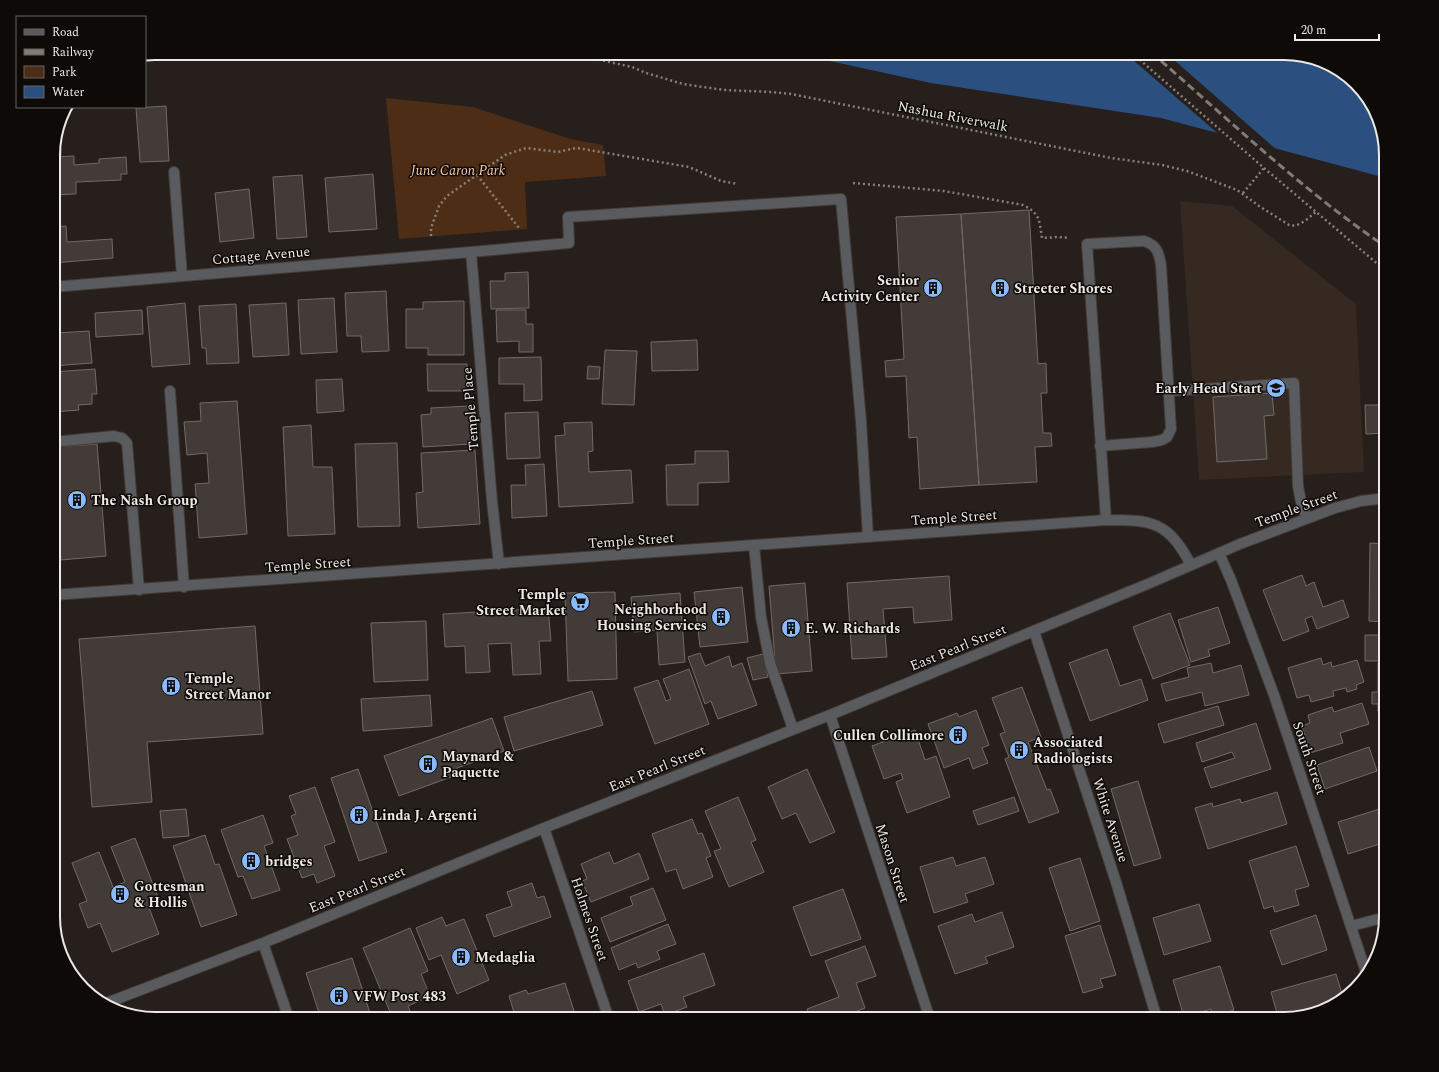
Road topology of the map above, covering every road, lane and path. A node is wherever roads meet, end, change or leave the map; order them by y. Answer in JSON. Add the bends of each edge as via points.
{"nodes":[{"id":1,"x":597,"y":60,"type":"edge"},
{"id":2,"x":1140,"y":60,"type":"edge"},
{"id":3,"x":1264,"y":169,"type":"junction"},
{"id":4,"x":174,"y":172,"type":"dead end"},
{"id":5,"x":477,"y":175,"type":"dead end"},
{"id":6,"x":1243,"y":193,"type":"junction"},
{"id":7,"x":1316,"y":212,"type":"junction"},
{"id":8,"x":523,"y":233,"type":"dead end"},
{"id":9,"x":471,"y":252,"type":"junction"},
{"id":10,"x":1379,"y":265,"type":"edge"},
{"id":11,"x":182,"y":276,"type":"junction"},
{"id":12,"x":60,"y":286,"type":"edge"},
{"id":13,"x":1169,"y":390,"type":"junction"},
{"id":14,"x":170,"y":391,"type":"dead end"},
{"id":15,"x":60,"y":441,"type":"edge"},
{"id":16,"x":1100,"y":446,"type":"junction"},
{"id":17,"x":1379,"y":499,"type":"edge"},
{"id":18,"x":1307,"y":518,"type":"junction"},
{"id":19,"x":1106,"y":520,"type":"junction"},
{"id":20,"x":868,"y":537,"type":"junction"},
{"id":21,"x":754,"y":545,"type":"junction"},
{"id":22,"x":1219,"y":553,"type":"junction"},
{"id":23,"x":499,"y":564,"type":"junction"},
{"id":24,"x":1191,"y":565,"type":"junction"},
{"id":25,"x":184,"y":587,"type":"junction"},
{"id":26,"x":138,"y":590,"type":"junction"},
{"id":27,"x":60,"y":595,"type":"edge"},
{"id":28,"x":1034,"y":631,"type":"junction"},
{"id":29,"x":830,"y":715,"type":"junction"},
{"id":30,"x":793,"y":729,"type":"junction"},
{"id":31,"x":544,"y":828,"type":"junction"},
{"id":32,"x":1379,"y":919,"type":"edge"},
{"id":33,"x":1351,"y":926,"type":"junction"},
{"id":34,"x":263,"y":943,"type":"junction"},
{"id":35,"x":1364,"y":967,"type":"edge"},
{"id":36,"x":111,"y":1001,"type":"edge"},
{"id":37,"x":287,"y":1012,"type":"edge"},
{"id":38,"x":607,"y":1012,"type":"edge"},
{"id":39,"x":928,"y":1012,"type":"edge"},
{"id":40,"x":1155,"y":1012,"type":"edge"}],
"edges":[{"from":1,"to":6,"type":"path","name":"Nashua Riverwalk","via":[[626,65],[683,84],[724,90],[791,94],[1176,168],[1198,174]]},
{"from":2,"to":3,"type":"path"},
{"from":3,"to":6,"type":"path"},
{"from":3,"to":7,"type":"path"},
{"from":4,"to":11,"type":"street"},
{"from":5,"to":8,"type":"path"},
{"from":6,"to":7,"type":"path","name":"Nashua Riverwalk","via":[[1258,206],[1293,227]]},
{"from":7,"to":10,"type":"path"},
{"from":9,"to":11,"type":"street","name":"Cottage Avenue"},
{"from":9,"to":20,"type":"street","name":"Cottage Avenue","via":[[569,243],[568,217],[841,199],[861,421]]},
{"from":9,"to":23,"type":"street","name":"Temple Place"},
{"from":11,"to":12,"type":"street","name":"Cottage Avenue"},
{"from":13,"to":16,"type":"street","via":[[1171,424],[1167,437],[1152,442]]},
{"from":13,"to":16,"type":"street","via":[[1161,265],[1157,249],[1150,242],[1138,240],[1087,244]]},
{"from":13,"to":18,"type":"street","via":[[1294,383],[1298,486]]},
{"from":14,"to":25,"type":"street"},
{"from":15,"to":26,"type":"street","via":[[114,436],[122,438],[127,443]]},
{"from":16,"to":19,"type":"street"},
{"from":17,"to":18,"type":"street","name":"Temple Street","via":[[1348,504]]},
{"from":18,"to":22,"type":"street","name":"Temple Street"},
{"from":19,"to":20,"type":"street","name":"Temple Street"},
{"from":19,"to":24,"type":"street","name":"Temple Street","via":[[1136,520],[1154,524],[1178,542]]},
{"from":20,"to":21,"type":"street","name":"Temple Street"},
{"from":21,"to":23,"type":"street","name":"Temple Street"},
{"from":21,"to":30,"type":"street","via":[[760,609],[770,663]]},
{"from":22,"to":24,"type":"street","name":"East Pearl Street"},
{"from":22,"to":33,"type":"street","name":"South Street","via":[[1274,694]]},
{"from":23,"to":25,"type":"street","name":"Temple Street"},
{"from":24,"to":28,"type":"street","name":"East Pearl Street"},
{"from":25,"to":26,"type":"street","name":"Temple Street"},
{"from":26,"to":27,"type":"street","name":"Temple Street"},
{"from":28,"to":29,"type":"street","name":"East Pearl Street"},
{"from":28,"to":40,"type":"street","name":"White Avenue","via":[[1116,882]]},
{"from":29,"to":30,"type":"street","name":"East Pearl Street"},
{"from":29,"to":39,"type":"street","name":"Mason Street"},
{"from":30,"to":31,"type":"street","name":"East Pearl Street"},
{"from":31,"to":34,"type":"street","name":"East Pearl Street"},
{"from":31,"to":38,"type":"street","name":"Holmes Street"},
{"from":32,"to":33,"type":"street"},
{"from":33,"to":35,"type":"street","name":"South Street"},
{"from":34,"to":36,"type":"street","name":"East Pearl Street"},
{"from":34,"to":37,"type":"street"}]}
